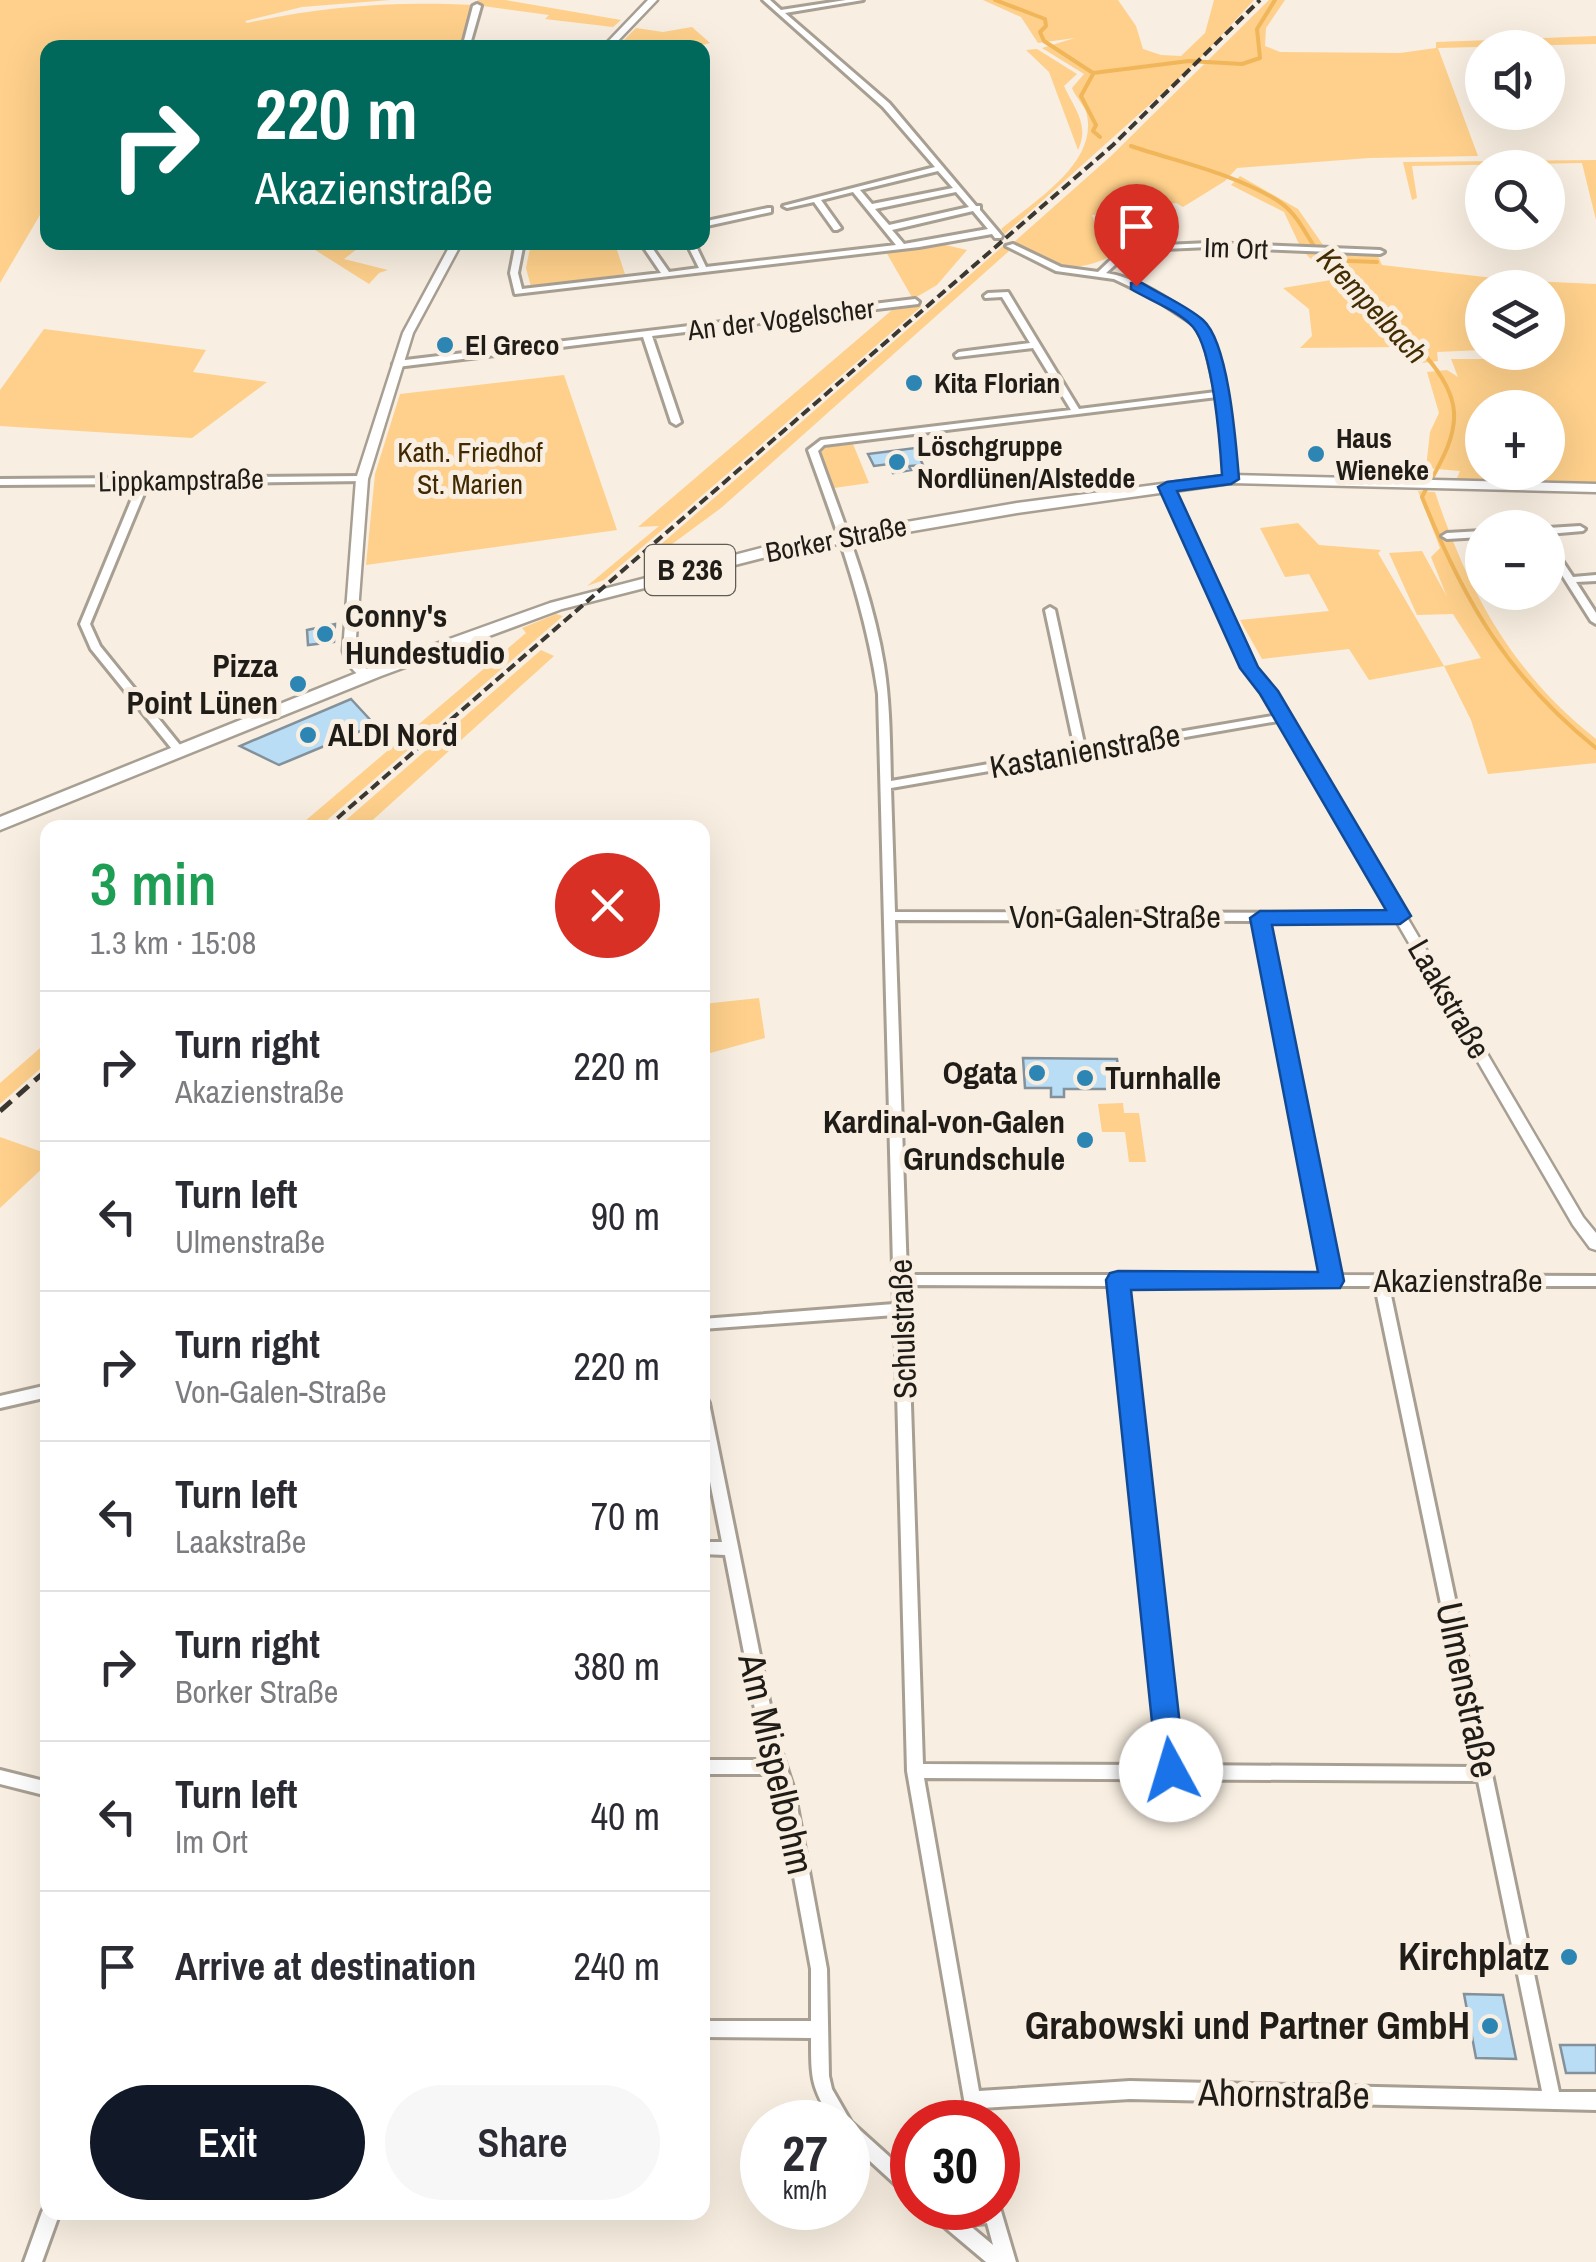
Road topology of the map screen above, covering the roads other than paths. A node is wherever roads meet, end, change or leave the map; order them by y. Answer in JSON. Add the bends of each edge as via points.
{"nodes":[{"id":1,"x":653,"y":0,"type":"edge"},
{"id":2,"x":766,"y":0,"type":"edge"},
{"id":3,"x":860,"y":0,"type":"edge"},
{"id":4,"x":477,"y":6,"type":"dead end"},
{"id":5,"x":779,"y":12,"type":"junction"},
{"id":6,"x":468,"y":40,"type":"edge"},
{"id":7,"x":614,"y":40,"type":"edge"},
{"id":8,"x":940,"y":168,"type":"junction"},
{"id":9,"x":959,"y":188,"type":"junction"},
{"id":10,"x":855,"y":189,"type":"junction"},
{"id":11,"x":817,"y":200,"type":"junction"},
{"id":12,"x":787,"y":206,"type":"dead end"},
{"id":13,"x":872,"y":207,"type":"junction"},
{"id":14,"x":977,"y":208,"type":"junction"},
{"id":15,"x":768,"y":210,"type":"dead end"},
{"id":16,"x":710,"y":222,"type":"edge"},
{"id":17,"x":837,"y":228,"type":"dead end"},
{"id":18,"x":888,"y":228,"type":"junction"},
{"id":19,"x":901,"y":246,"type":"junction"},
{"id":20,"x":1010,"y":246,"type":"dead end"},
{"id":21,"x":452,"y":250,"type":"edge"},
{"id":22,"x":518,"y":250,"type":"edge"},
{"id":23,"x":650,"y":250,"type":"edge"},
{"id":24,"x":694,"y":250,"type":"edge"},
{"id":25,"x":1380,"y":252,"type":"dead end"},
{"id":26,"x":703,"y":269,"type":"junction"},
{"id":27,"x":1100,"y":272,"type":"junction"},
{"id":28,"x":666,"y":274,"type":"junction"},
{"id":29,"x":988,"y":296,"type":"dead end"},
{"id":30,"x":915,"y":302,"type":"dead end"},
{"id":31,"x":648,"y":335,"type":"junction"},
{"id":32,"x":1036,"y":345,"type":"junction"},
{"id":33,"x":958,"y":354,"type":"dead end"},
{"id":34,"x":398,"y":364,"type":"junction"},
{"id":35,"x":1221,"y":394,"type":"junction"},
{"id":36,"x":1076,"y":411,"type":"junction"},
{"id":37,"x":676,"y":422,"type":"dead end"},
{"id":38,"x":362,"y":479,"type":"junction"},
{"id":39,"x":1231,"y":479,"type":"junction"},
{"id":40,"x":144,"y":481,"type":"junction"},
{"id":41,"x":0,"y":482,"type":"edge"},
{"id":42,"x":1167,"y":487,"type":"junction"},
{"id":43,"x":1596,"y":488,"type":"edge"},
{"id":44,"x":1580,"y":529,"type":"dead end"},
{"id":45,"x":1565,"y":530,"type":"edge"},
{"id":46,"x":1465,"y":535,"type":"edge"},
{"id":47,"x":846,"y":536,"type":"junction"},
{"id":48,"x":1447,"y":536,"type":"dead end"},
{"id":49,"x":1565,"y":572,"type":"edge"},
{"id":50,"x":1596,"y":578,"type":"edge"},
{"id":51,"x":1570,"y":580,"type":"junction"},
{"id":52,"x":1050,"y":610,"type":"dead end"},
{"id":53,"x":1596,"y":621,"type":"edge"},
{"id":54,"x":366,"y":676,"type":"junction"},
{"id":55,"x":1284,"y":717,"type":"junction"},
{"id":56,"x":180,"y":752,"type":"junction"},
{"id":57,"x":1081,"y":753,"type":"junction"},
{"id":58,"x":887,"y":784,"type":"junction"},
{"id":59,"x":0,"y":824,"type":"edge"},
{"id":60,"x":889,"y":916,"type":"junction"},
{"id":61,"x":1400,"y":916,"type":"junction"},
{"id":62,"x":1260,"y":918,"type":"junction"},
{"id":63,"x":1596,"y":1244,"type":"edge"},
{"id":64,"x":901,"y":1280,"type":"junction"},
{"id":65,"x":1118,"y":1280,"type":"junction"},
{"id":66,"x":1332,"y":1281,"type":"junction"},
{"id":67,"x":1381,"y":1281,"type":"junction"},
{"id":68,"x":1596,"y":1281,"type":"edge"},
{"id":69,"x":902,"y":1309,"type":"junction"},
{"id":70,"x":710,"y":1323,"type":"edge"},
{"id":71,"x":40,"y":1393,"type":"edge"},
{"id":72,"x":0,"y":1402,"type":"edge"},
{"id":73,"x":710,"y":1445,"type":"edge"},
{"id":74,"x":710,"y":1548,"type":"edge"},
{"id":75,"x":730,"y":1549,"type":"junction"},
{"id":76,"x":710,"y":1766,"type":"edge"},
{"id":77,"x":778,"y":1767,"type":"junction"},
{"id":78,"x":1171,"y":1770,"type":"junction"},
{"id":79,"x":915,"y":1771,"type":"junction"},
{"id":80,"x":1485,"y":1774,"type":"junction"},
{"id":81,"x":0,"y":1777,"type":"edge"},
{"id":82,"x":40,"y":1787,"type":"edge"},
{"id":83,"x":710,"y":2029,"type":"edge"},
{"id":84,"x":819,"y":2030,"type":"junction"},
{"id":85,"x":829,"y":2100,"type":"edge"},
{"id":86,"x":972,"y":2100,"type":"joint"},
{"id":87,"x":1552,"y":2100,"type":"junction"},
{"id":88,"x":1596,"y":2100,"type":"edge"},
{"id":89,"x":870,"y":2150,"type":"edge"},
{"id":90,"x":890,"y":2168,"type":"edge"},
{"id":91,"x":48,"y":2220,"type":"edge"},
{"id":92,"x":964,"y":2230,"type":"edge"},
{"id":93,"x":997,"y":2230,"type":"edge"},
{"id":94,"x":33,"y":2262,"type":"edge"},
{"id":95,"x":1004,"y":2262,"type":"edge"}],
"edges":[{"from":1,"to":7,"type":"street"},
{"from":2,"to":5,"type":"street"},
{"from":3,"to":5,"type":"street"},
{"from":4,"to":6,"type":"street"},
{"from":5,"to":8,"type":"street","via":[[886,105]]},
{"from":8,"to":9,"type":"street"},
{"from":8,"to":10,"type":"street"},
{"from":9,"to":13,"type":"street"},
{"from":9,"to":14,"type":"street"},
{"from":10,"to":11,"type":"street"},
{"from":10,"to":13,"type":"street"},
{"from":11,"to":12,"type":"street"},
{"from":11,"to":17,"type":"street"},
{"from":13,"to":18,"type":"street"},
{"from":14,"to":18,"type":"street"},
{"from":14,"to":19,"type":"street","via":[[995,234]]},
{"from":15,"to":16,"type":"street"},
{"from":18,"to":19,"type":"street"},
{"from":19,"to":26,"type":"street"},
{"from":20,"to":27,"type":"street","via":[[1059,269]]},
{"from":21,"to":34,"type":"street","via":[[413,320]]},
{"from":22,"to":28,"type":"street","via":[[518,292]]},
{"from":23,"to":28,"type":"street"},
{"from":24,"to":26,"type":"street"},
{"from":25,"to":27,"type":"street","name":"Im Ort","via":[[1142,248],[1123,253]]},
{"from":26,"to":28,"type":"street"},
{"from":27,"to":35,"type":"street","via":[[1157,296],[1199,324]]},
{"from":29,"to":32,"type":"street","via":[[1005,294]]},
{"from":30,"to":31,"type":"street","name":"An der Vogelscher"},
{"from":31,"to":34,"type":"street","name":"An der Vogelscher"},
{"from":31,"to":37,"type":"street","name":"An der Vogelscher"},
{"from":32,"to":33,"type":"street"},
{"from":32,"to":36,"type":"street"},
{"from":34,"to":38,"type":"street"},
{"from":35,"to":36,"type":"street"},
{"from":35,"to":39,"type":"street"},
{"from":36,"to":47,"type":"street","name":"Schulstraße","via":[[816,445]]},
{"from":38,"to":40,"type":"street","name":"Lippkampstraße"},
{"from":38,"to":54,"type":"street","via":[[349,651]]},
{"from":39,"to":42,"type":"main road","name":"Borker Straße","number":"B 236"},
{"from":39,"to":43,"type":"main road","name":"Borker Straße","number":"B 236"},
{"from":40,"to":41,"type":"street","name":"Lippkampstraße"},
{"from":40,"to":56,"type":"street","via":[[86,624],[94,647]]},
{"from":42,"to":47,"type":"main road","name":"Borker Straße","number":"B 236"},
{"from":42,"to":55,"type":"street","name":"Laakstraße","via":[[1247,663]]},
{"from":44,"to":45,"type":"street"},
{"from":46,"to":48,"type":"street"},
{"from":47,"to":54,"type":"main road","name":"Borker Straße","number":"B 236","via":[[577,599]]},
{"from":47,"to":58,"type":"street","name":"Schulstraße","via":[[880,665]]},
{"from":49,"to":51,"type":"street"},
{"from":50,"to":51,"type":"street"},
{"from":51,"to":53,"type":"street"},
{"from":52,"to":57,"type":"street"},
{"from":54,"to":56,"type":"main road","name":"Borker Straße","number":"B 236"},
{"from":55,"to":57,"type":"street","name":"Kastanienstraße"},
{"from":55,"to":61,"type":"street","name":"Laakstraße"},
{"from":56,"to":59,"type":"main road","name":"Borker Straße","number":"B 236"},
{"from":57,"to":58,"type":"street","name":"Kastanienstraße"},
{"from":58,"to":60,"type":"street","name":"Schulstraße"},
{"from":60,"to":62,"type":"street","name":"Von-Galen-Straße"},
{"from":60,"to":64,"type":"street","name":"Schulstraße"},
{"from":61,"to":62,"type":"street","name":"Von-Galen-Straße"},
{"from":61,"to":63,"type":"street","name":"Laakstraße"},
{"from":62,"to":66,"type":"street"},
{"from":64,"to":65,"type":"street","name":"Akazienstraße"},
{"from":64,"to":69,"type":"street","name":"Schulstraße"},
{"from":65,"to":66,"type":"street","name":"Akazienstraße"},
{"from":65,"to":78,"type":"street"},
{"from":66,"to":67,"type":"street","name":"Akazienstraße"},
{"from":67,"to":68,"type":"street","name":"Akazienstraße"},
{"from":67,"to":80,"type":"street","name":"Ulmenstraße"},
{"from":69,"to":70,"type":"street"},
{"from":69,"to":79,"type":"street","name":"Schulstraße"},
{"from":71,"to":72,"type":"street"},
{"from":73,"to":75,"type":"street","name":"Am Mispelbohm"},
{"from":74,"to":75,"type":"street"},
{"from":75,"to":77,"type":"street","name":"Am Mispelbohm"},
{"from":76,"to":77,"type":"street"},
{"from":77,"to":84,"type":"street","name":"Am Mispelbohm","via":[[819,1969]]},
{"from":78,"to":79,"type":"street"},
{"from":78,"to":80,"type":"street"},
{"from":79,"to":86,"type":"street","name":"Schulstraße"},
{"from":80,"to":87,"type":"street","name":"Ulmenstraße"},
{"from":81,"to":82,"type":"street"},
{"from":83,"to":84,"type":"street"},
{"from":84,"to":85,"type":"street","name":"Am Mispelbohm"},
{"from":86,"to":87,"type":"street","name":"Ahornstraße","via":[[1130,2090]]},
{"from":87,"to":88,"type":"street","name":"Ahornstraße"},
{"from":89,"to":90,"type":"street"},
{"from":91,"to":94,"type":"street"},
{"from":92,"to":95,"type":"street"},
{"from":93,"to":95,"type":"street"}]}
